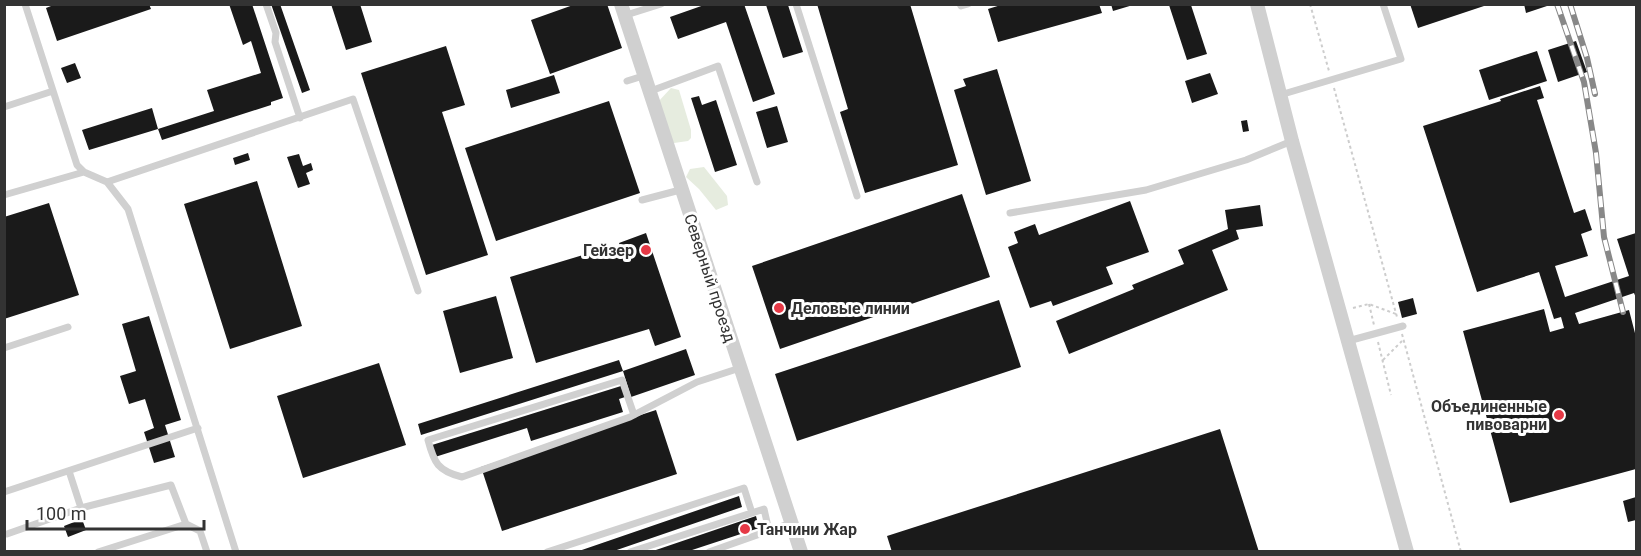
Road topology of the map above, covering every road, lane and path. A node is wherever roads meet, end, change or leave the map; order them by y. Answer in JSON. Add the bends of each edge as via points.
{"nodes":[{"id":1,"x":25,"y":4,"type":"edge"},
{"id":2,"x":266,"y":4,"type":"edge"},
{"id":3,"x":661,"y":4,"type":"edge"},
{"id":4,"x":796,"y":4,"type":"edge"},
{"id":5,"x":960,"y":4,"type":"edge"},
{"id":6,"x":968,"y":4,"type":"edge"},
{"id":7,"x":1257,"y":4,"type":"edge"},
{"id":8,"x":1310,"y":4,"type":"edge"},
{"id":9,"x":1383,"y":4,"type":"edge"},
{"id":10,"x":622,"y":10,"type":"edge"},
{"id":11,"x":643,"y":76,"type":"junction"},
{"id":12,"x":1331,"y":79,"type":"junction"},
{"id":13,"x":627,"y":81,"type":"dead end"},
{"id":14,"x":52,"y":92,"type":"junction"},
{"id":15,"x":648,"y":92,"type":"junction"},
{"id":16,"x":1281,"y":94,"type":"junction"},
{"id":17,"x":4,"y":107,"type":"edge"},
{"id":18,"x":300,"y":118,"type":"junction"},
{"id":19,"x":1292,"y":141,"type":"junction"},
{"id":20,"x":84,"y":172,"type":"junction"},
{"id":21,"x":107,"y":182,"type":"junction"},
{"id":22,"x":757,"y":182,"type":"dead end"},
{"id":23,"x":680,"y":190,"type":"junction"},
{"id":24,"x":4,"y":195,"type":"edge"},
{"id":25,"x":856,"y":196,"type":"dead end"},
{"id":26,"x":642,"y":201,"type":"dead end"},
{"id":27,"x":1011,"y":213,"type":"dead end"},
{"id":28,"x":418,"y":291,"type":"dead end"},
{"id":29,"x":1369,"y":304,"type":"junction"},
{"id":30,"x":1340,"y":312,"type":"junction"},
{"id":31,"x":1396,"y":314,"type":"junction"},
{"id":32,"x":1401,"y":326,"type":"junction"},
{"id":33,"x":68,"y":327,"type":"dead end"},
{"id":34,"x":1376,"y":333,"type":"junction"},
{"id":35,"x":1403,"y":340,"type":"junction"},
{"id":36,"x":1348,"y":341,"type":"junction"},
{"id":37,"x":4,"y":348,"type":"edge"},
{"id":38,"x":1383,"y":360,"type":"junction"},
{"id":39,"x":740,"y":368,"type":"junction"},
{"id":40,"x":1391,"y":395,"type":"dead end"},
{"id":41,"x":634,"y":415,"type":"junction"},
{"id":42,"x":198,"y":428,"type":"junction"},
{"id":43,"x":69,"y":471,"type":"junction"},
{"id":44,"x":4,"y":492,"type":"edge"},
{"id":45,"x":81,"y":507,"type":"junction"},
{"id":46,"x":752,"y":513,"type":"junction"},
{"id":47,"x":791,"y":523,"type":"junction"},
{"id":48,"x":186,"y":524,"type":"junction"},
{"id":49,"x":769,"y":531,"type":"junction"},
{"id":50,"x":5,"y":532,"type":"edge"},
{"id":51,"x":99,"y":552,"type":"edge"},
{"id":52,"x":207,"y":552,"type":"edge"},
{"id":53,"x":236,"y":552,"type":"edge"},
{"id":54,"x":547,"y":552,"type":"edge"},
{"id":55,"x":630,"y":552,"type":"edge"},
{"id":56,"x":709,"y":552,"type":"edge"},
{"id":57,"x":801,"y":552,"type":"edge"},
{"id":58,"x":1407,"y":552,"type":"edge"},
{"id":59,"x":1461,"y":552,"type":"edge"}],
"edges":[{"from":1,"to":14,"type":"lane"},
{"from":2,"to":18,"type":"lane"},
{"from":3,"to":10,"type":"lane"},
{"from":4,"to":25,"type":"lane"},
{"from":5,"to":6,"type":"lane"},
{"from":7,"to":16,"type":"street"},
{"from":8,"to":12,"type":"path"},
{"from":9,"to":12,"type":"lane","via":[[1401,59]]},
{"from":10,"to":11,"type":"street","name":"Северный проезд"},
{"from":11,"to":13,"type":"lane"},
{"from":11,"to":15,"type":"street","name":"Северный проезд"},
{"from":12,"to":16,"type":"lane"},
{"from":12,"to":31,"type":"path"},
{"from":14,"to":17,"type":"lane"},
{"from":14,"to":20,"type":"lane","via":[[77,165]]},
{"from":15,"to":22,"type":"lane","via":[[718,66]]},
{"from":15,"to":23,"type":"street","name":"Северный проезд"},
{"from":16,"to":19,"type":"street"},
{"from":18,"to":21,"type":"lane"},
{"from":18,"to":28,"type":"lane","via":[[353,99]]},
{"from":19,"to":27,"type":"lane","via":[[1246,160],[1146,190]]},
{"from":19,"to":30,"type":"street"},
{"from":20,"to":21,"type":"lane"},
{"from":20,"to":24,"type":"lane"},
{"from":21,"to":42,"type":"lane","via":[[128,209]]},
{"from":23,"to":26,"type":"lane"},
{"from":23,"to":39,"type":"street","name":"Северный проезд"},
{"from":29,"to":30,"type":"path"},
{"from":29,"to":31,"type":"path"},
{"from":29,"to":34,"type":"path"},
{"from":30,"to":36,"type":"street"},
{"from":31,"to":32,"type":"path"},
{"from":32,"to":34,"type":"lane"},
{"from":32,"to":35,"type":"path"},
{"from":33,"to":37,"type":"lane"},
{"from":34,"to":36,"type":"lane"},
{"from":34,"to":38,"type":"path"},
{"from":35,"to":38,"type":"path"},
{"from":35,"to":59,"type":"path"},
{"from":36,"to":58,"type":"street"},
{"from":38,"to":40,"type":"path"},
{"from":39,"to":41,"type":"lane","via":[[697,382]]},
{"from":39,"to":47,"type":"street","name":"Северный проезд"},
{"from":41,"to":41,"type":"lane","via":[[462,477],[438,466],[428,440],[622,380]]},
{"from":42,"to":43,"type":"lane"},
{"from":42,"to":53,"type":"lane"},
{"from":43,"to":44,"type":"lane"},
{"from":43,"to":45,"type":"lane"},
{"from":45,"to":48,"type":"lane","via":[[171,485]]},
{"from":45,"to":50,"type":"lane"},
{"from":46,"to":49,"type":"lane","via":[[764,509]]},
{"from":46,"to":54,"type":"lane","via":[[744,488]]},
{"from":46,"to":55,"type":"lane"},
{"from":47,"to":49,"type":"lane"},
{"from":47,"to":57,"type":"street","name":"Северный проезд"},
{"from":48,"to":51,"type":"lane"},
{"from":48,"to":52,"type":"lane","via":[[200,531]]},
{"from":49,"to":56,"type":"lane"}]}
